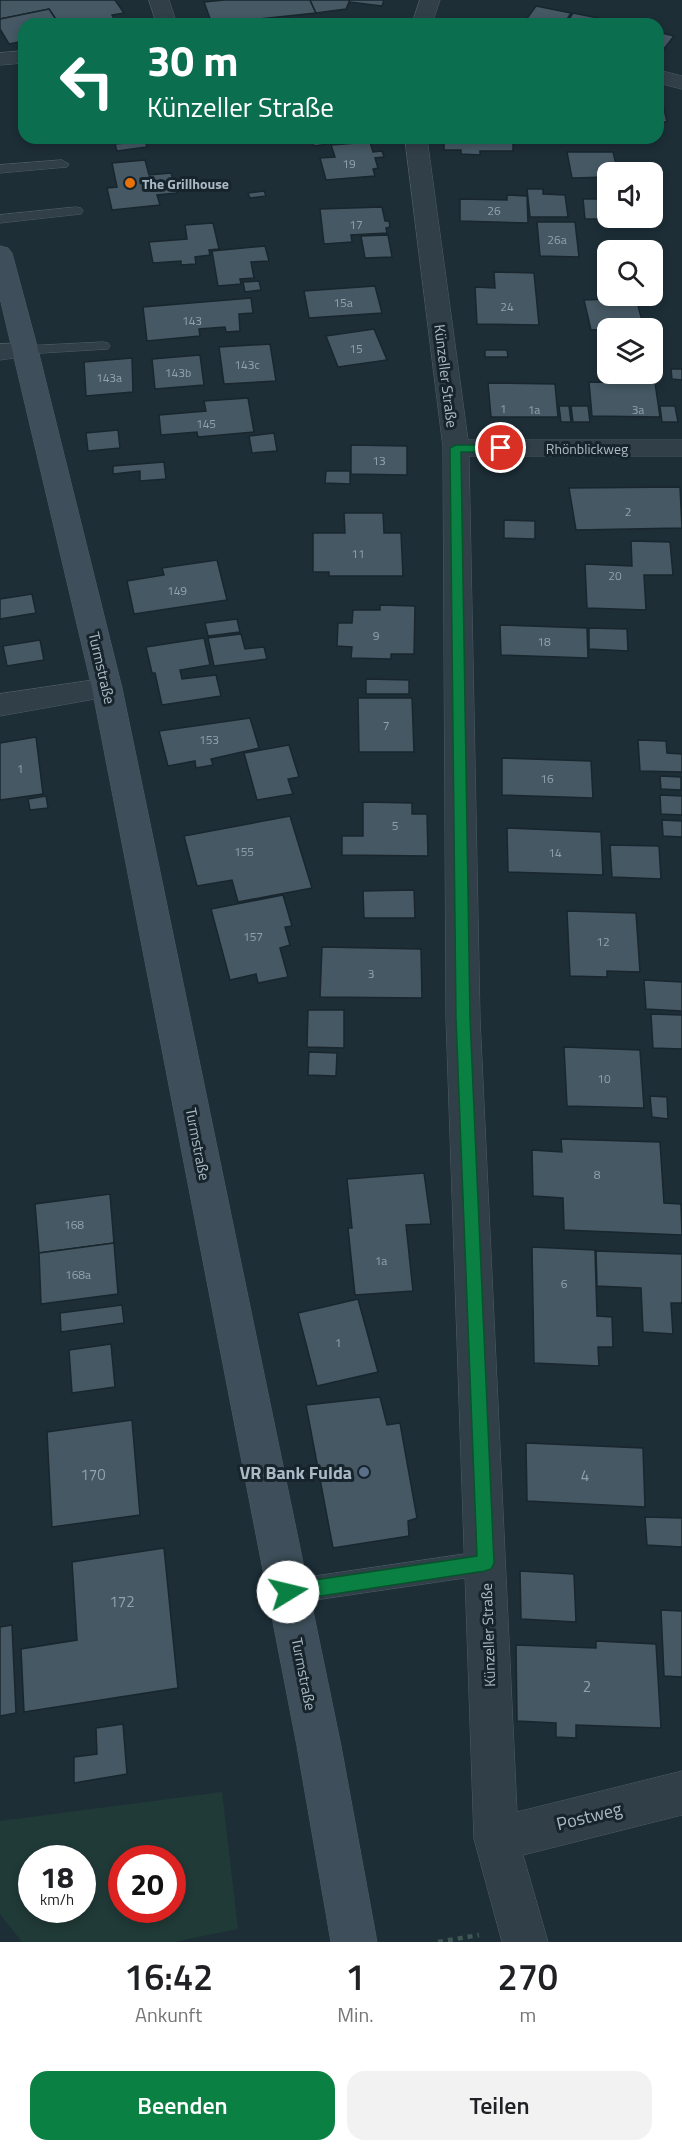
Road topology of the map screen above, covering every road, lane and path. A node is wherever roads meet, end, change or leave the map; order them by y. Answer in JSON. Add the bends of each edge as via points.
{"nodes":[{"id":1,"x":159,"y":0,"type":"edge"},
{"id":2,"x":430,"y":0,"type":"edge"},
{"id":3,"x":165,"y":18,"type":"edge"},
{"id":4,"x":424,"y":18,"type":"edge"},
{"id":5,"x":18,"y":58,"type":"edge"},
{"id":6,"x":0,"y":59,"type":"edge"},
{"id":7,"x":664,"y":78,"type":"edge"},
{"id":8,"x":682,"y":83,"type":"edge"},
{"id":9,"x":417,"y":144,"type":"edge"},
{"id":10,"x":62,"y":164,"type":"dead end"},
{"id":11,"x":0,"y":170,"type":"edge"},
{"id":12,"x":76,"y":211,"type":"dead end"},
{"id":13,"x":0,"y":219,"type":"edge"},
{"id":14,"x":0,"y":253,"type":"edge"},
{"id":15,"x":103,"y":346,"type":"dead end"},
{"id":16,"x":13,"y":351,"type":"edge"},
{"id":17,"x":456,"y":448,"type":"junction"},
{"id":18,"x":682,"y":448,"type":"edge"},
{"id":19,"x":107,"y":688,"type":"junction"},
{"id":20,"x":0,"y":705,"type":"edge"},
{"id":21,"x":485,"y":1563,"type":"junction"},
{"id":22,"x":288,"y":1592,"type":"junction"},
{"id":23,"x":682,"y":1793,"type":"edge"},
{"id":24,"x":496,"y":1839,"type":"junction"},
{"id":25,"x":354,"y":1942,"type":"edge"},
{"id":26,"x":525,"y":1942,"type":"edge"}],
"edges":[{"from":1,"to":3,"type":"street"},
{"from":2,"to":4,"type":"street"},
{"from":5,"to":6,"type":"street"},
{"from":7,"to":8,"type":"street"},
{"from":9,"to":17,"type":"street","name":"Künzeller Straße"},
{"from":10,"to":11,"type":"lane"},
{"from":12,"to":13,"type":"lane"},
{"from":14,"to":16,"type":"main road","name":"Turmstraße"},
{"from":15,"to":16,"type":"lane"},
{"from":16,"to":19,"type":"main road","name":"Turmstraße"},
{"from":17,"to":18,"type":"street","name":"Rhönblickweg"},
{"from":17,"to":21,"type":"street","name":"Künzeller Straße","via":[[463,1018]]},
{"from":19,"to":20,"type":"street"},
{"from":19,"to":22,"type":"main road","name":"Turmstraße"},
{"from":21,"to":22,"type":"lane"},
{"from":21,"to":24,"type":"street","name":"Künzeller Straße"},
{"from":22,"to":25,"type":"main road","name":"Turmstraße"},
{"from":23,"to":24,"type":"street","name":"Postweg"},
{"from":24,"to":26,"type":"street","name":"Künzeller Straße"}]}
